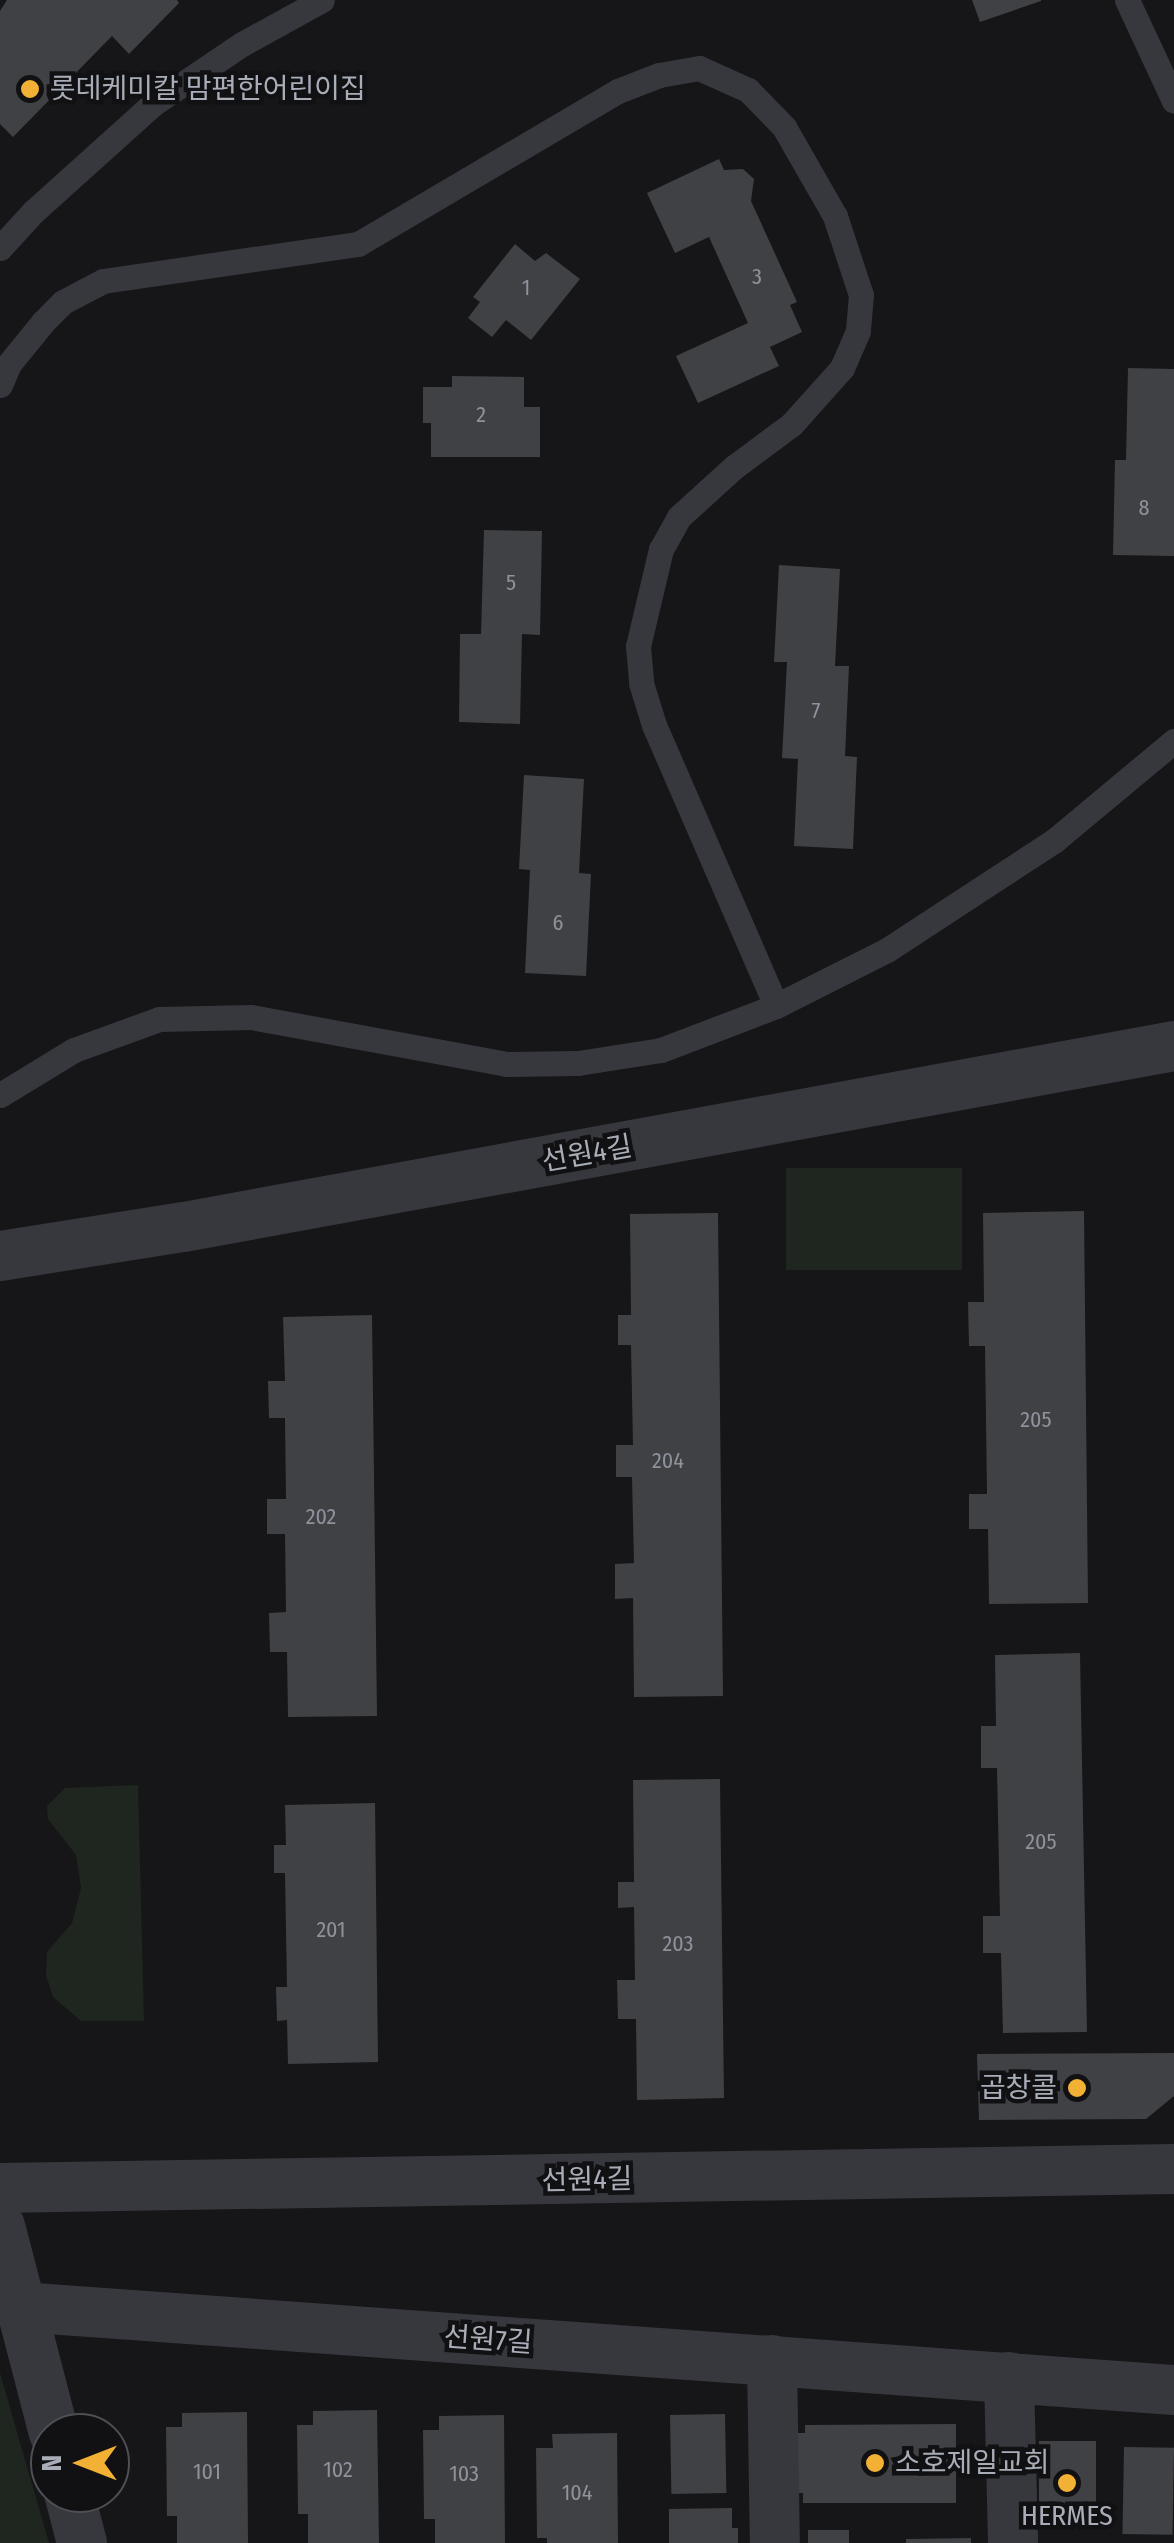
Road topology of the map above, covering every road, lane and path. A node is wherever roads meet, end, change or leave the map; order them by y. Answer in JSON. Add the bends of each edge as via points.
{"nodes":[{"id":1,"x":322,"y":0,"type":"edge"},
{"id":2,"x":1127,"y":0,"type":"edge"},
{"id":3,"x":1174,"y":101,"type":"edge"},
{"id":4,"x":0,"y":248,"type":"edge"},
{"id":5,"x":0,"y":385,"type":"edge"},
{"id":6,"x":1174,"y":741,"type":"edge"},
{"id":7,"x":776,"y":1006,"type":"junction"},
{"id":8,"x":1174,"y":1046,"type":"edge"},
{"id":9,"x":0,"y":1095,"type":"edge"},
{"id":10,"x":0,"y":1256,"type":"edge"},
{"id":11,"x":1174,"y":2169,"type":"edge"},
{"id":12,"x":0,"y":2188,"type":"edge"},
{"id":13,"x":0,"y":2226,"type":"edge"},
{"id":14,"x":21,"y":2306,"type":"junction"},
{"id":15,"x":772,"y":2360,"type":"junction"},
{"id":16,"x":1009,"y":2377,"type":"junction"},
{"id":17,"x":1174,"y":2390,"type":"edge"},
{"id":18,"x":49,"y":2413,"type":"edge"},
{"id":19,"x":75,"y":2513,"type":"edge"},
{"id":20,"x":82,"y":2543,"type":"edge"},
{"id":21,"x":775,"y":2543,"type":"edge"},
{"id":22,"x":1013,"y":2543,"type":"edge"}],
"edges":[{"from":1,"to":4,"type":"lane","via":[[152,104]]},
{"from":2,"to":3,"type":"lane"},
{"from":5,"to":7,"type":"lane","via":[[42,322],[103,280],[358,244],[649,78],[699,68],[748,90],[784,126],[835,216],[861,295],[858,331],[842,368],[792,424],[679,517],[660,549],[638,646],[654,725]]},
{"from":6,"to":7,"type":"lane","via":[[1069,830],[957,908]]},
{"from":7,"to":9,"type":"lane","via":[[661,1050],[550,1064],[506,1064],[251,1017],[159,1019],[74,1050]]},
{"from":8,"to":10,"type":"street","name":"선원4길"},
{"from":11,"to":12,"type":"street","name":"선원4길"},
{"from":13,"to":14,"type":"street"},
{"from":14,"to":15,"type":"street","name":"선원7길"},
{"from":14,"to":18,"type":"street"},
{"from":15,"to":16,"type":"street","name":"선원7길"},
{"from":15,"to":21,"type":"street"},
{"from":16,"to":17,"type":"street"},
{"from":16,"to":22,"type":"street"},
{"from":19,"to":20,"type":"street"}]}
